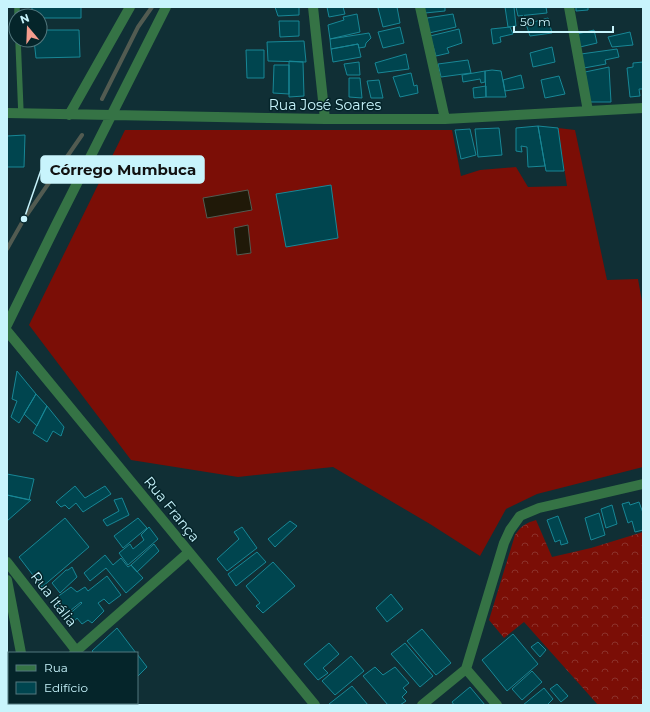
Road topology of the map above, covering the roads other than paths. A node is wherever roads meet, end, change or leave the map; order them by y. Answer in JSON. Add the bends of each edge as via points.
{"nodes":[{"id":1,"x":130,"y":7,"type":"edge"},
{"id":2,"x":166,"y":7,"type":"edge"},
{"id":3,"x":313,"y":7,"type":"edge"},
{"id":4,"x":420,"y":7,"type":"edge"},
{"id":5,"x":569,"y":7,"type":"edge"},
{"id":6,"x":18,"y":48,"type":"edge"},
{"id":7,"x":643,"y":108,"type":"edge"},
{"id":8,"x":588,"y":111,"type":"junction"},
{"id":9,"x":7,"y":114,"type":"edge"},
{"id":10,"x":21,"y":114,"type":"junction"},
{"id":11,"x":69,"y":116,"type":"junction"},
{"id":12,"x":111,"y":116,"type":"junction"},
{"id":13,"x":445,"y":119,"type":"junction"},
{"id":14,"x":325,"y":120,"type":"junction"},
{"id":15,"x":7,"y":325,"type":"edge"},
{"id":16,"x":7,"y":331,"type":"edge"},
{"id":17,"x":643,"y":484,"type":"edge"},
{"id":18,"x":189,"y":552,"type":"junction"},
{"id":19,"x":7,"y":562,"type":"edge"},
{"id":20,"x":7,"y":580,"type":"edge"},
{"id":21,"x":21,"y":652,"type":"edge"},
{"id":22,"x":76,"y":652,"type":"edge"},
{"id":23,"x":466,"y":669,"type":"junction"},
{"id":24,"x":315,"y":705,"type":"edge"},
{"id":25,"x":422,"y":705,"type":"edge"},
{"id":26,"x":497,"y":705,"type":"edge"}],
"edges":[{"from":1,"to":11,"type":"street"},
{"from":2,"to":12,"type":"street"},
{"from":3,"to":14,"type":"street"},
{"from":4,"to":13,"type":"street"},
{"from":5,"to":8,"type":"street"},
{"from":6,"to":10,"type":"lane"},
{"from":7,"to":8,"type":"street","name":"Rua José Soares"},
{"from":8,"to":13,"type":"street","name":"Rua José Soares"},
{"from":9,"to":10,"type":"street","name":"Rua José Soares"},
{"from":10,"to":11,"type":"street","name":"Rua José Soares"},
{"from":11,"to":12,"type":"street","name":"Rua José Soares"},
{"from":12,"to":14,"type":"street","name":"Rua José Soares"},
{"from":12,"to":15,"type":"street"},
{"from":13,"to":14,"type":"street","name":"Rua José Soares"},
{"from":16,"to":18,"type":"street","name":"Rua França"},
{"from":17,"to":23,"type":"street","via":[[539,508],[520,516],[504,543]]},
{"from":18,"to":22,"type":"street"},
{"from":18,"to":24,"type":"street","name":"Rua França"},
{"from":19,"to":22,"type":"street","name":"Rua Itália"},
{"from":20,"to":21,"type":"street"},
{"from":23,"to":25,"type":"street"},
{"from":23,"to":26,"type":"street"}]}
